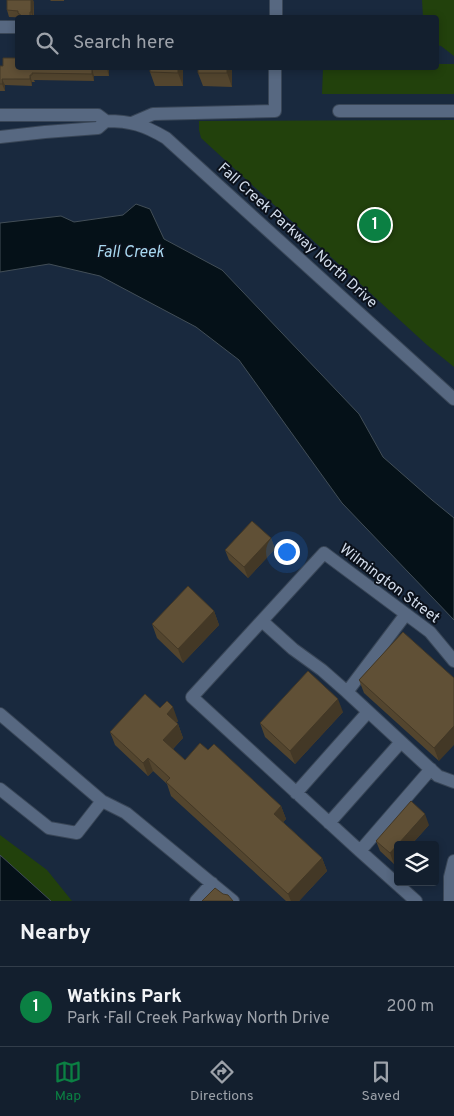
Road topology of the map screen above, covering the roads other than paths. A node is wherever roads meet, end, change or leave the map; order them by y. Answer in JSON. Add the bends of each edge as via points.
{"nodes":[{"id":1,"x":276,"y":0,"type":"edge"},
{"id":2,"x":276,"y":15,"type":"edge"},
{"id":3,"x":0,"y":27,"type":"edge"},
{"id":4,"x":15,"y":27,"type":"edge"},
{"id":5,"x":275,"y":70,"type":"edge"},
{"id":6,"x":339,"y":111,"type":"dead end"},
{"id":7,"x":454,"y":111,"type":"edge"},
{"id":8,"x":0,"y":115,"type":"edge"},
{"id":9,"x":106,"y":121,"type":"junction"},
{"id":10,"x":132,"y":123,"type":"junction"},
{"id":11,"x":0,"y":138,"type":"edge"},
{"id":12,"x":454,"y":399,"type":"edge"},
{"id":13,"x":406,"y":614,"type":"junction"},
{"id":14,"x":262,"y":621,"type":"junction"},
{"id":15,"x":454,"y":661,"type":"edge"},
{"id":16,"x":347,"y":692,"type":"junction"},
{"id":17,"x":368,"y":712,"type":"junction"},
{"id":18,"x":0,"y":714,"type":"edge"},
{"id":19,"x":401,"y":742,"type":"junction"},
{"id":20,"x":431,"y":769,"type":"junction"},
{"id":21,"x":454,"y":782,"type":"edge"},
{"id":22,"x":0,"y":789,"type":"edge"},
{"id":23,"x":296,"y":793,"type":"junction"},
{"id":24,"x":102,"y":801,"type":"junction"},
{"id":25,"x":329,"y":823,"type":"junction"},
{"id":26,"x":360,"y":851,"type":"junction"},
{"id":27,"x":454,"y":861,"type":"edge"},
{"id":28,"x":212,"y":883,"type":"junction"},
{"id":29,"x":196,"y":901,"type":"edge"},
{"id":30,"x":233,"y":901,"type":"edge"},
{"id":31,"x":416,"y":901,"type":"edge"},
{"id":32,"x":450,"y":901,"type":"edge"}],
"edges":[{"from":1,"to":2,"type":"street"},
{"from":3,"to":4,"type":"street"},
{"from":5,"to":10,"type":"street","via":[[275,111],[153,114]]},
{"from":6,"to":7,"type":"street"},
{"from":8,"to":9,"type":"street","via":[[98,115]]},
{"from":9,"to":10,"type":"street","name":"Fall Creek Parkway North Drive"},
{"from":9,"to":11,"type":"street","via":[[98,128]]},
{"from":10,"to":12,"type":"street","name":"Fall Creek Parkway North Drive","via":[[172,143]]},
{"from":13,"to":14,"type":"street","name":"Wilmington Street","via":[[324,553]]},
{"from":13,"to":15,"type":"street","name":"Wilmington Street","via":[[430,632]]},
{"from":13,"to":16,"type":"street"},
{"from":14,"to":16,"type":"street"},
{"from":14,"to":23,"type":"street","via":[[192,697]]},
{"from":16,"to":17,"type":"street"},
{"from":17,"to":19,"type":"street"},
{"from":17,"to":23,"type":"street"},
{"from":18,"to":24,"type":"street"},
{"from":19,"to":20,"type":"street"},
{"from":19,"to":25,"type":"street"},
{"from":20,"to":21,"type":"street","via":[[438,776]]},
{"from":20,"to":26,"type":"street"},
{"from":22,"to":24,"type":"street","via":[[49,828],[77,833]]},
{"from":23,"to":25,"type":"street"},
{"from":24,"to":28,"type":"street","via":[[126,813]]},
{"from":25,"to":26,"type":"street"},
{"from":26,"to":31,"type":"street"},
{"from":27,"to":32,"type":"street"},
{"from":28,"to":29,"type":"street"},
{"from":28,"to":30,"type":"street"}]}
